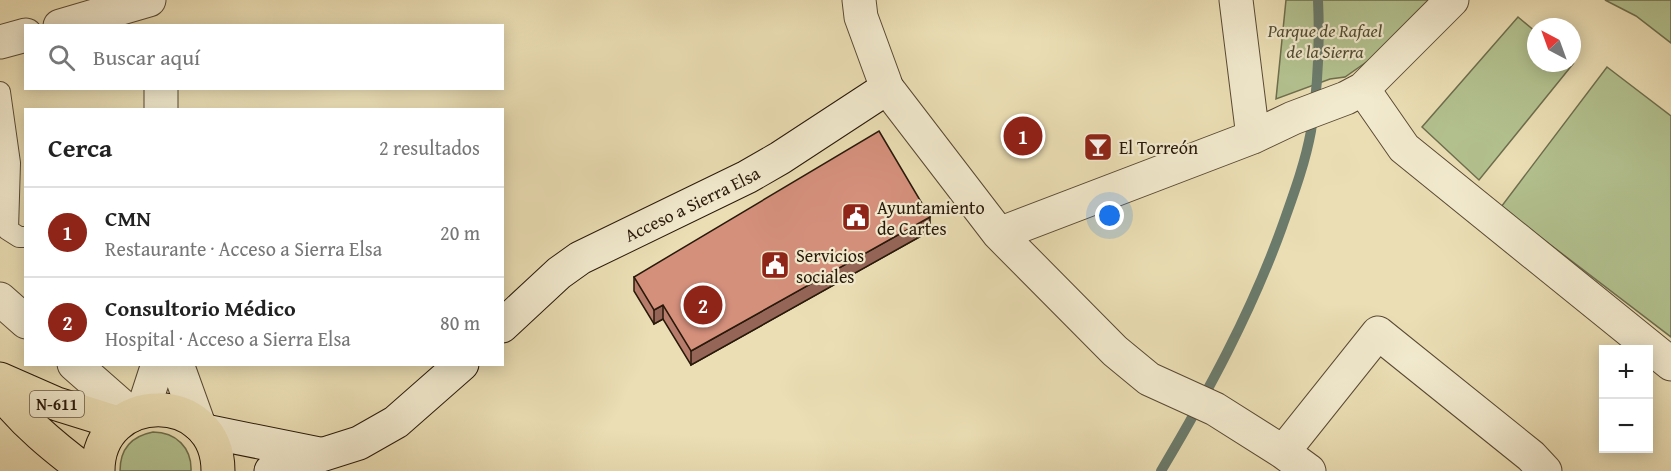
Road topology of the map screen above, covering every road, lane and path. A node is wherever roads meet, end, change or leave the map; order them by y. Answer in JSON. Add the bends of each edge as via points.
{"nodes":[{"id":1,"x":150,"y":0,"type":"edge"},
{"id":2,"x":859,"y":0,"type":"edge"},
{"id":3,"x":1236,"y":0,"type":"edge"},
{"id":4,"x":1452,"y":0,"type":"edge"},
{"id":5,"x":67,"y":24,"type":"edge"},
{"id":6,"x":155,"y":24,"type":"edge"},
{"id":7,"x":24,"y":36,"type":"edge"},
{"id":8,"x":0,"y":42,"type":"edge"},
{"id":9,"x":887,"y":88,"type":"junction"},
{"id":10,"x":161,"y":90,"type":"edge"},
{"id":11,"x":0,"y":92,"type":"edge"},
{"id":12,"x":1355,"y":94,"type":"junction"},
{"id":13,"x":161,"y":108,"type":"edge"},
{"id":14,"x":1253,"y":137,"type":"junction"},
{"id":15,"x":999,"y":234,"type":"junction"},
{"id":16,"x":24,"y":237,"type":"edge"},
{"id":17,"x":0,"y":299,"type":"edge"},
{"id":18,"x":24,"y":320,"type":"edge"},
{"id":19,"x":504,"y":324,"type":"edge"},
{"id":20,"x":1671,"y":364,"type":"edge"},
{"id":21,"x":76,"y":366,"type":"edge"},
{"id":22,"x":157,"y":366,"type":"edge"},
{"id":23,"x":178,"y":366,"type":"edge"},
{"id":24,"x":460,"y":366,"type":"edge"},
{"id":25,"x":0,"y":379,"type":"edge"},
{"id":26,"x":0,"y":391,"type":"edge"},
{"id":27,"x":131,"y":416,"type":"junction"},
{"id":28,"x":202,"y":428,"type":"junction"},
{"id":29,"x":1283,"y":452,"type":"junction"},
{"id":30,"x":324,"y":455,"type":"junction"},
{"id":31,"x":86,"y":471,"type":"edge"},
{"id":32,"x":98,"y":471,"type":"edge"},
{"id":33,"x":218,"y":471,"type":"edge"},
{"id":34,"x":271,"y":471,"type":"edge"},
{"id":35,"x":1310,"y":471,"type":"edge"},
{"id":36,"x":1545,"y":471,"type":"edge"}],
"edges":[{"from":1,"to":5,"type":"street"},
{"from":1,"to":6,"type":"street"},
{"from":2,"to":9,"type":"street","via":[[861,17]]},
{"from":3,"to":14,"type":"street"},
{"from":4,"to":12,"type":"street"},
{"from":7,"to":8,"type":"street"},
{"from":9,"to":15,"type":"street"},
{"from":9,"to":19,"type":"street","name":"Acceso a Sierra Elsa","via":[[747,177],[579,258]]},
{"from":10,"to":13,"type":"street"},
{"from":11,"to":16,"type":"lane","via":[[10,163],[8,230]]},
{"from":12,"to":14,"type":"street"},
{"from":12,"to":20,"type":"street","via":[[1404,148]]},
{"from":14,"to":15,"type":"street"},
{"from":15,"to":29,"type":"street","via":[[1115,351],[1149,379],[1215,409]]},
{"from":17,"to":18,"type":"street"},
{"from":21,"to":27,"type":"street"},
{"from":22,"to":27,"type":"street"},
{"from":23,"to":28,"type":"street"},
{"from":24,"to":30,"type":"street","via":[[396,422],[359,443]]},
{"from":25,"to":27,"type":"highway","number":"N-611","via":[[57,404]]},
{"from":26,"to":31,"type":"highway","number":"N-611","via":[[10,405]]},
{"from":27,"to":28,"type":"highway","number":"N-611","via":[[163,410],[178,412]]},
{"from":27,"to":32,"type":"highway","via":[[101,450]]},
{"from":28,"to":30,"type":"street"},
{"from":28,"to":33,"type":"highway","via":[[214,448]]},
{"from":29,"to":35,"type":"street"},
{"from":29,"to":36,"type":"street","via":[[1377,333]]},
{"from":30,"to":34,"type":"street"}]}
